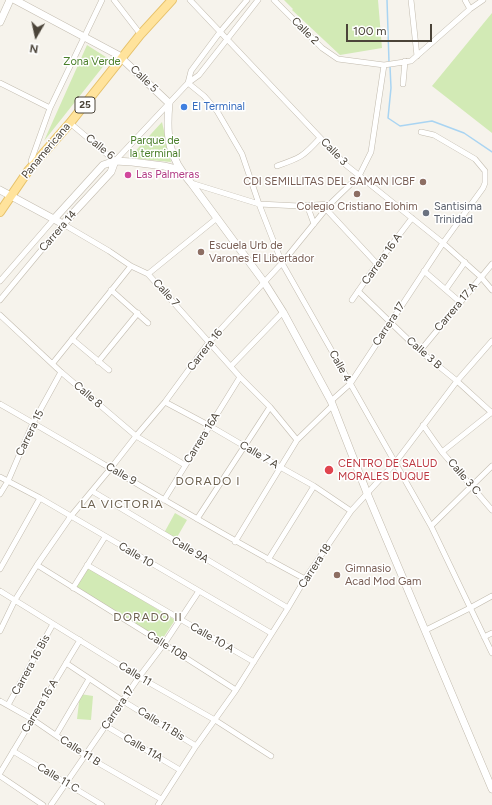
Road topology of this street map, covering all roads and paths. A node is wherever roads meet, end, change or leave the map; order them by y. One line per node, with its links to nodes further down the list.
1 (10, 0): 15 (street)
2 (15, 0): 18 (street, Calle 5)
3 (102, 0): 18 (street)
4 (114, 0): 16 (street)
5 (165, 0): 16 (main road, Panamericana / 25)
6 (172, 0): 21 (main road, Panamericana / 25)
7 (190, 0): 17 (street, Calle 3)
8 (247, 0): 17 (street, Carrera 14)
9 (258, 0): 19 (street, Carrera 14)
10 (274, 0): 23 (street, Calle 2)
11 (411, 0): 20 (street)
12 (465, 0): 14 (street)
13 (483, 0): 14 (street)
14 (470, 9): 20 (street)
15 (0, 22)
16 (138, 32): 21 (main road, Panamericana / 25)
17 (220, 32): 19 (street, Calle 3); 24 (street, Carrera 14)
18 (85, 38): 21 (street, Calle 5); 28 (street)
19 (227, 39): 24 (street, Carrera 14); 31 (street, Calle 3)
20 (417, 56): 22 (street)
21 (120, 57): 27 (street, Calle 5); 29 (main road, Panamericana / 25); 32 (main road, Panamericana / 25)
22 (405, 61): 23 (street); 26 (street)
23 (386, 64): 36 (street, Carrera 16)
24 (188, 83): 27 (street, Carrera 14); 39 (street, Calle 4)
25 (0, 84): 28 (street)
26 (403, 84)
27 (169, 103): 33 (street, Carrera 14); 35 (street)
28 (50, 108): 32 (street)
29 (70, 123): 33 (street, Calle 6); 38 (main road, Panamericana / 25)
30 (422, 132): 49 (street, Carrera 17)
31 (320, 138): 34 (street); 36 (street, Calle 3)
32 (31, 161): 38 (main road, Panamericana / 25)
33 (115, 161): 35 (street, Calle 6); 46 (street, Carrera 14); 47 (street, Carrera 14)
34 (277, 166)
35 (180, 170): 37 (street)
36 (359, 176): 42 (street, Carrera 16); 45 (street, Calle 3)
37 (191, 183): 39 (street); 44 (street)
38 (6, 193): 40 (main road, Panamericana / 25); 43 (main road, Panamericana / 25); 46 (street, Calle 7)
39 (259, 204): 41 (street); 51 (street, Calle 4)
40 (0, 205)
41 (307, 205): 42 (street); 48 (street)
42 (328, 207): 48 (street, Carrera 16); 52 (street)
43 (0, 212)
44 (217, 218): 56 (street); 59 (street)
45 (412, 218): 49 (street, Calle 3); 52 (street, Carrera 16 A)
46 (54, 219): 47 (street, Calle 7); 58 (street, Carrera 14)
47 (63, 224): 54 (street, Calle 7); 64 (street, Carrera 14)
48 (314, 224): 51 (street, Carrera 16)
49 (443, 243): 50 (street, Calle 3); 55 (street, Carrera 17)
50 (465, 262): 57 (street, Calle 3); 60 (street)
51 (282, 263): 59 (street, Carrera 16); 83 (street, Calle 4)
52 (376, 264): 63 (street, Carrera 16 A)
53 (492, 264): 57 (street, Carrera 17 A)
54 (131, 266): 56 (street, Calle 7); 61 (street)
55 (424, 271): 60 (street); 70 (street, Carrera 17)
56 (148, 274): 74 (street, Calle 7)
57 (481, 276): 62 (street, Calle 3); 66 (street, Carrera 17 A)
58 (0, 282)
59 (264, 282): 67 (street); 74 (street, Carrera 16)
60 (446, 289): 66 (street)
61 (111, 290): 68 (street); 72 (street)
62 (492, 290)
63 (358, 292): 65 (street, Carrera 16 A); 70 (street, Calle 3 B)
64 (0, 300)
65 (352, 300)
66 (460, 302): 75 (street, Carrera 17 A)
67 (283, 312): 78 (street); 85 (street)
68 (138, 313): 71 (street); 76 (street)
69 (0, 314): 77 (street, Calle 8)
70 (390, 322): 75 (street, Calle 3 B); 83 (street, Carrera 17)
71 (148, 323)
72 (72, 340): 76 (street); 77 (street)
73 (492, 341): 82 (street, Carrera 18)
74 (209, 342): 78 (street, Calle 7); 84 (street, Carrera 16)
75 (420, 351): 82 (street, Calle 3 B)
76 (98, 362): 79 (street)
77 (53, 363): 80 (street, Calle 8)
78 (231, 366): 81 (street, Calle 7)
79 (109, 370)
80 (61, 372): 89 (street, Carrera 15); 92 (street, Calle 8)
81 (240, 377): 87 (street, Calle 7); 91 (street, Carrera 16A)
82 (457, 381): 88 (street, Calle 3 B); 90 (street, Carrera 18)
83 (350, 384): 85 (street, Carrera 17); 96 (street, Calle 4)
84 (165, 402): 91 (street, Calle 7 A); 92 (street, Carrera 16)
85 (331, 403): 93 (street, Carrera 17); 106 (street)
86 (0, 404): 89 (street, Calle 9)
87 (270, 407): 93 (street, Calle 7); 94 (street)
88 (492, 413): 95 (street)
89 (33, 423): 100 (street, Calle 9); 102 (street, Carrera 15)
90 (423, 425): 95 (street, Calle 3 C); 96 (street, Carrera 18)
91 (210, 426): 94 (street, Calle 7 A); 97 (street, Carrera 16A)
92 (136, 436): 97 (street, Calle 8); 100 (street, Carrera 16)
93 (296, 440): 99 (street, Carrera 17)
94 (244, 446): 99 (street, Calle 7 A); 113 (street)
95 (442, 452): 104 (street, Calle 3 C)
96 (395, 464): 106 (street, Carrera 18); 114 (street, Calle 4)
97 (185, 465): 109 (street, Carrera 16A)
98 (492, 466): 104 (street)
99 (280, 467): 103 (street, Calle 7 A); 116 (street, Carrera 17)
100 (111, 468): 105 (street, Carrera 16); 109 (street, Calle 9)
101 (0, 477): 102 (street, Calle 10)
102 (8, 481): 107 (street, Carrera 15); 108 (street, Calle 10)
103 (314, 486): 111 (street, Calle 7 A); 117 (street)
104 (472, 486): 110 (street, Calle 3 C); 114 (street)
105 (92, 491): 112 (street, Carrera 16); 127 (street, Calle 9A)
106 (367, 493): 111 (street, Carrera 18); 131 (street)
107 (0, 494)
108 (40, 498): 112 (street, Calle 10); 120 (street)
109 (164, 500): 113 (street, Calle 9)
110 (492, 510)
111 (351, 511): 121 (street, Carrera 18)
112 (71, 516): 115 (street, Calle 10); 118 (street, Carrera 16)
113 (197, 519): 116 (street, Calle 9)
114 (431, 526): 128 (street, Calle 4)
115 (105, 537): 119 (street); 124 (street, Calle 10)
116 (235, 542): 117 (street, Calle 9)
117 (268, 560): 121 (street, Calle 9)
118 (37, 565): 122 (street, Calle 10B); 126 (street, Carrera 16)
119 (87, 565): 122 (street); 129 (street, Calle 10 A)
120 (0, 569)
121 (304, 579): 127 (street, Carrera 18)
122 (74, 588): 137 (street, Calle 10B)
123 (0, 591): 126 (street, Calle 11)
124 (199, 591): 129 (street, Carrera 17); 133 (street, Calle 10)
125 (492, 596): 128 (street)
126 (15, 600): 130 (street, Calle 11); 132 (street, Carrera 16)
127 (288, 608): 133 (street, Carrera 18)
128 (470, 608): 131 (street); 135 (street, Calle 4)
129 (180, 620): 137 (street, Carrera 17); 139 (street, Calle 10 A)
130 (53, 624): 136 (street, Calle 11); 146 (street, Carrera 16 Bis)
131 (426, 630): 157 (street)
132 (0, 631)
133 (271, 633): 139 (street, Carrera 18)
134 (492, 633): 135 (street)
135 (484, 637): 138 (street, Calle 4)
136 (80, 640): 140 (street, Carrera 16 A); 141 (street, Calle 11)
137 (164, 644): 141 (street, Carrera 17); 143 (street, Calle 10B)
138 (492, 652)
139 (254, 662): 143 (street, Carrera 18)
140 (66, 663): 142 (street, Calle 11 Bis); 147 (street, Carrera 16 A)
141 (139, 677): 145 (street, Carrera 17); 148 (street, Calle 11)
142 (90, 679): 145 (street, Calle 11 Bis); 150 (street)
143 (236, 690): 148 (street, Carrera 18)
144 (0, 701): 146 (street, Calle 11 B)
145 (123, 701): 149 (street, Carrera 17); 151 (street, Calle 11 Bis)
146 (8, 705): 147 (street, Calle 11 B)
147 (32, 719): 150 (street, Calle 11 B); 152 (street, Carrera 16 A)
148 (215, 720): 151 (street, Carrera 18); 154 (street, Calle 11)
149 (106, 726): 153 (street, Carrera 17); 155 (street, Calle 11A)
150 (56, 735): 153 (street, Calle 11 B)
151 (196, 746): 155 (street, Carrera 18)
152 (13, 751): 156 (street, Carrera 16 A); 158 (street, Calle 11 C)
153 (86, 756): 158 (street, Carrera 17); 160 (street, Calle 11 B)
154 (271, 756)
155 (180, 770): 160 (street, Carrera 18)
156 (0, 774): 161 (street)
157 (489, 777): 159 (street)
158 (66, 783): 162 (street, Carrera 17); 163 (street, Calle 11 C)
159 (492, 789)
160 (161, 799): 164 (street, Carrera 18)
161 (43, 805)
162 (51, 805)
163 (102, 805)
164 (158, 805)

